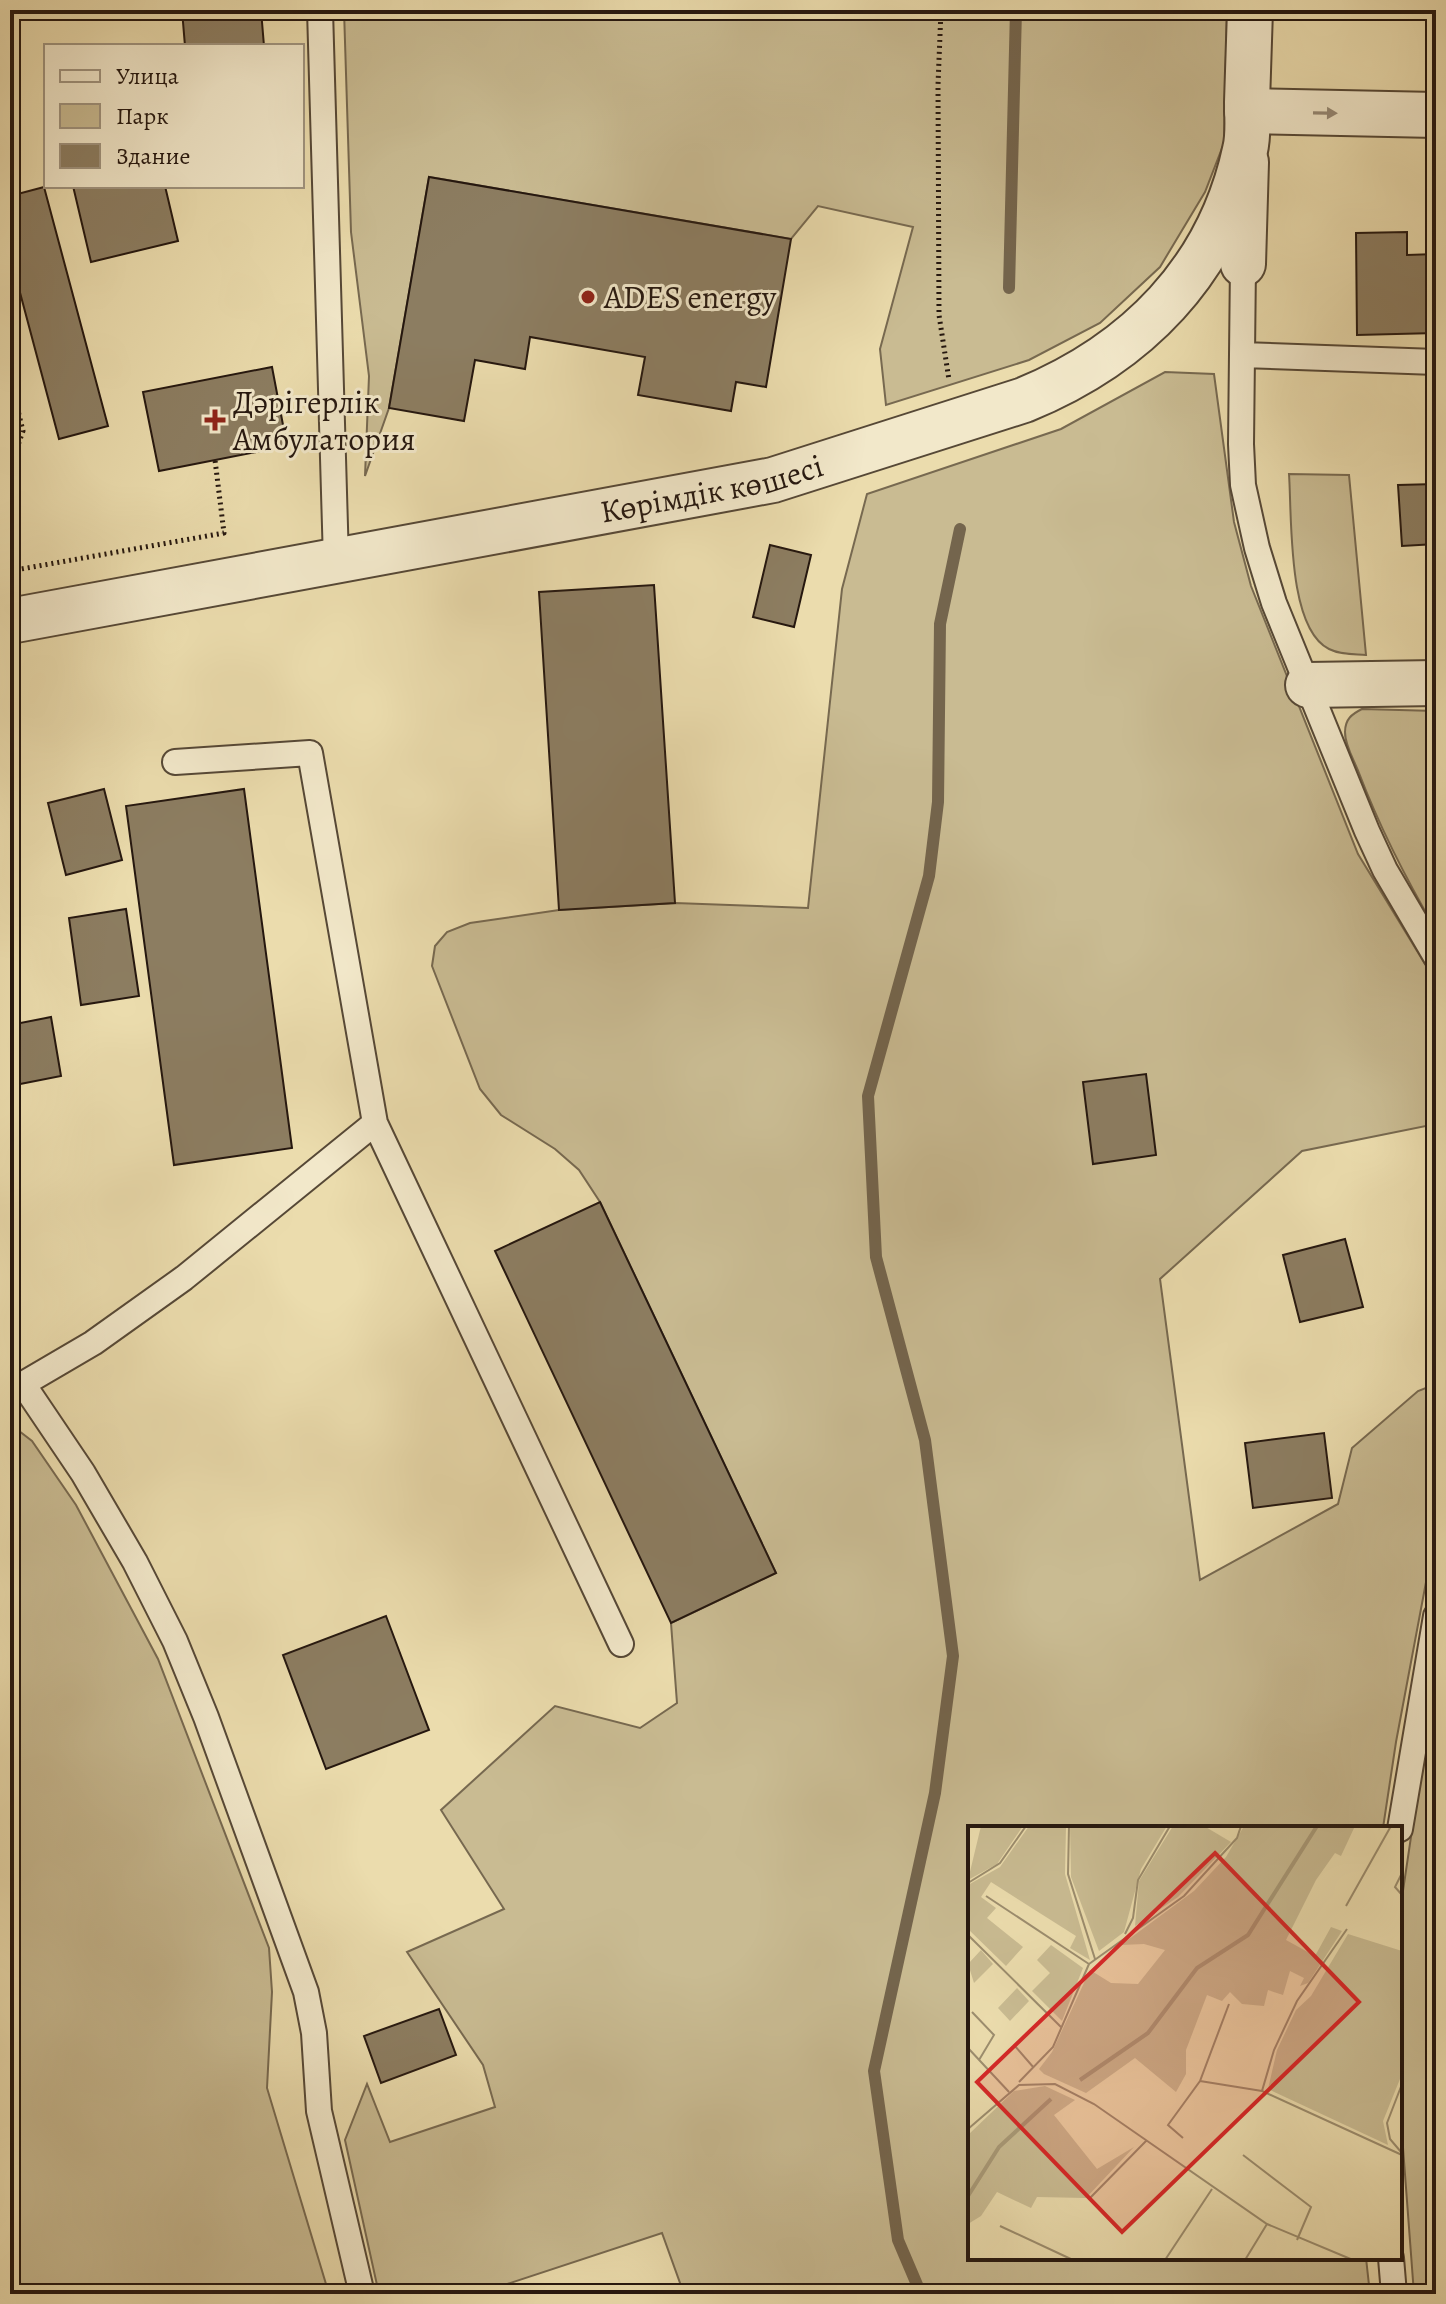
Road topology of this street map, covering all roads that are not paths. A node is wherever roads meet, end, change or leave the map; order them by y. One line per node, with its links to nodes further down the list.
1 (320, 10): 9 (lane)
2 (1250, 10): 4 (street)
3 (1436, 115): 4 (street, one-way to 3)
4 (1247, 129): 5 (street); 6 (street, Көрімдік көшесі)
5 (1243, 264): 6 (lane); 7 (lane)
6 (1186, 280): 9 (street, Көрімдік көшесі)
7 (1242, 355): 8 (lane); 12 (lane)
8 (1436, 362)
9 (336, 561): 10 (street, Көрімдік көшесі)
10 (10, 621)
11 (1436, 683): 12 (street)
12 (1308, 685): 14 (lane)
13 (175, 762): 15 (lane)
14 (1436, 957)
15 (375, 1123): 16 (lane); 18 (lane)
16 (17, 1387): 21 (lane)
17 (1436, 1616): 19 (lane)
18 (621, 1644)
19 (1401, 1826)
20 (1391, 2260): 22 (lane)
21 (362, 2294)
22 (1394, 2294)

